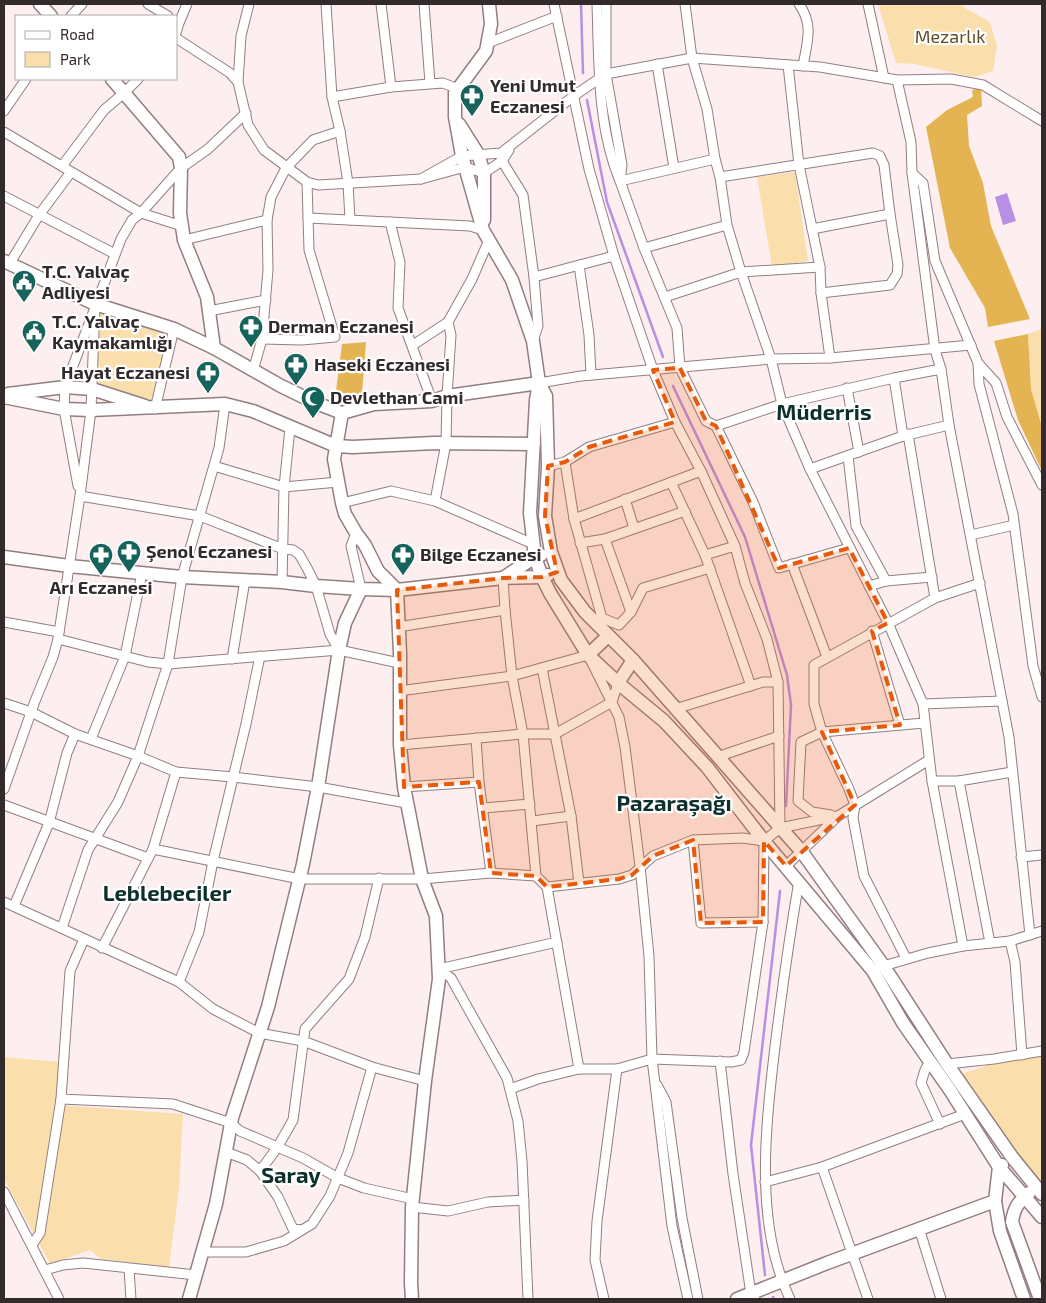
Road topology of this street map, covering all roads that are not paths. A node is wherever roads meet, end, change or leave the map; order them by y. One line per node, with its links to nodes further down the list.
1 (40, 4): 16 (main road)
2 (82, 4): 17 (street)
3 (148, 4): 18 (street)
4 (187, 4): 20 (street)
5 (249, 4): 33 (street)
6 (326, 4): 39 (street)
7 (381, 4): 35 (street)
8 (424, 4): 34 (street)
9 (489, 4): 22 (main road)
10 (554, 4): 19 (street)
11 (597, 4): 27 (street)
12 (606, 4): 27 (street)
13 (685, 4): 23 (street)
14 (799, 4): 26 (street)
15 (868, 4): 28 (street)
16 (50, 15)
17 (72, 15)
18 (166, 15)
19 (557, 16): 22 (street); 38 (street)
20 (178, 22)
21 (178, 39): 33 (street)
22 (488, 43): 36 (main road)
23 (692, 58): 24 (street); 25 (street); 48 (street)
24 (657, 64): 27 (street); 54 (street)
25 (788, 65): 26 (street); 50 (street)
26 (803, 66): 28 (street)
27 (603, 76): 38 (street); 59 (street)
28 (884, 78): 32 (street)
29 (25, 80): 40 (street)
30 (113, 80): 37 (main road)
31 (137, 80): 37 (street)
32 (897, 80): 43 (street); 57 (street)
33 (238, 82): 41 (street)
34 (430, 83): 35 (street); 36 (street)
35 (391, 87): 39 (street)
36 (458, 89): 42 (main road)
37 (124, 93): 51 (street); 52 (main road)
38 (574, 94): 47 (street); 77 (street)
39 (332, 97): 44 (street)
40 (4, 111)
41 (246, 112): 52 (street); 53 (street)
42 (455, 117): 46 (main road); 49 (main road)
43 (1042, 121)
44 (340, 131): 53 (street); 61 (street)
45 (4, 132): 51 (street)
46 (478, 154): 47 (street); 49 (street); 56 (main road)
47 (502, 157): 56 (street); 82 (street)
48 (715, 159): 54 (street); 58 (street)
49 (464, 162): 56 (street); 61 (street); 73 (main road)
50 (799, 165): 58 (street); 64 (street); 72 (street)
51 (62, 166): 55 (street)
52 (181, 168): 63 (street); 71 (main road)
53 (286, 168): 60 (street); 67 (street)
54 (674, 168): 59 (street)
55 (71, 172): 63 (street); 65 (street)
56 (484, 173): 73 (main road)
57 (912, 173): 93 (street); 95 (street)
58 (720, 177): 70 (street)
59 (620, 180): 75 (street)
60 (307, 182): 61 (street); 66 (street)
61 (348, 183): 68 (street)
62 (4, 196): 65 (street)
63 (141, 213): 71 (street); 76 (street)
64 (890, 214): 72 (street); 83 (street)
65 (40, 216): 76 (street); 78 (street)
66 (308, 218): 68 (street); 90 (street)
67 (267, 220): 74 (street); 85 (street)
68 (350, 220): 69 (street)
69 (390, 222): 73 (street); 92 (street)
70 (728, 225): 75 (street); 81 (street)
71 (182, 226): 74 (main road)
72 (812, 229): 80 (street)
73 (486, 235): 88 (street); 91 (main road)
74 (184, 240): 87 (main road)
75 (644, 248): 84 (street)
76 (115, 254): 86 (street)
77 (614, 256): 79 (street); 101 (street)
78 (7, 262): 86 (main road)
79 (578, 265): 82 (street); 103 (street)
80 (820, 266): 81 (street); 83 (street)
81 (741, 272): 84 (street); 97 (street)
82 (534, 277): 91 (street)
83 (821, 293): 96 (street)
84 (665, 297): 99 (street)
85 (266, 300): 87 (street); 90 (street)
86 (95, 304): 89 (main road); 106 (street); 108 (street)
87 (209, 311): 94 (main road)
88 (448, 322): 92 (street); 110 (street)
89 (174, 329): 94 (main road); 115 (street)
90 (262, 339): 102 (street)
91 (533, 341): 105 (main road)
92 (413, 345): 111 (street)
93 (971, 345): 95 (street); 98 (street)
94 (214, 348): 102 (main road)
95 (935, 350): 96 (street); 100 (street)
96 (830, 358): 97 (street)
97 (771, 359): 99 (street); 113 (street)
98 (978, 363): 135 (street); 145 (street)
99 (680, 368): 101 (street); 120 (street)
100 (941, 369): 104 (street); 119 (street)
101 (653, 370): 103 (street); 118 (street)
102 (253, 371): 117 (main road)
103 (590, 375): 105 (street)
104 (894, 378): 107 (street); 122 (street)
105 (539, 383): 110 (main road); 124 (main road); 130 (main road)
106 (65, 388): 108 (main road); 109 (main road); 114 (street)
107 (847, 388): 113 (street); 126 (street)
108 (92, 389): 115 (main road); 116 (street)
109 (4, 396): 114 (main road)
110 (447, 396): 111 (main road); 123 (street)
111 (432, 401): 117 (main road)
112 (225, 404): 115 (main road); 121 (main road); 129 (street)
113 (782, 404): 120 (street); 131 (street)
114 (64, 409): 116 (main road); 137 (street)
115 (155, 409): 116 (main road)
116 (91, 410): 137 (street)
117 (342, 412): 125 (main road)
118 (675, 422): 128 (street); 132 (street)
119 (949, 425): 122 (street); 149 (street)
120 (716, 426): 160 (street)
121 (290, 428): 125 (main road); 136 (street)
122 (905, 435): 126 (street); 167 (street)
123 (446, 443): 124 (main road); 125 (main road); 139 (street)
124 (534, 444): 152 (main road)
125 (336, 446): 133 (main road)
126 (859, 452): 127 (street)
127 (848, 456): 131 (street); 144 (street)
128 (565, 462): 130 (street); 143 (street)
129 (214, 466): 136 (street); 142 (street)
130 (548, 466): 156 (main road)
131 (810, 469): 147 (street)
132 (700, 471): 134 (street); 153 (street)
133 (338, 482): 136 (street); 140 (main road)
134 (671, 482): 138 (street); 141 (street)
135 (1042, 485)
136 (284, 487): 155 (street)
137 (80, 496): 142 (street); 161 (street)
138 (625, 500): 143 (street); 146 (street)
139 (435, 501): 140 (street); 152 (street)
140 (342, 503): 148 (main road)
141 (685, 511): 146 (street); 157 (street)
142 (200, 516): 155 (street); 165 (street)
143 (574, 518): 151 (street)
144 (856, 526): 147 (street); 170 (street)
145 (1014, 526): 149 (street); 201 (street)
146 (634, 528): 150 (street)
147 (841, 531): 154 (street)
148 (356, 533): 175 (street); 176 (main road)
149 (971, 535): 172 (street)
150 (605, 539): 151 (street); 179 (street)
151 (580, 543): 179 (street)
152 (533, 544): 159 (main road)
153 (735, 546): 157 (street); 197 (street)
154 (850, 548): 160 (street); 174 (street)
155 (283, 549): 171 (street); 173 (street)
156 (550, 552): 159 (main road); 163 (main road)
157 (705, 555): 162 (street)
158 (4, 557): 161 (main road)
159 (535, 557): 166 (main road); 168 (main road)
160 (792, 564): 190 (street)
161 (69, 566): 164 (main road); 184 (street)
162 (710, 568): 179 (street); 199 (street)
163 (557, 572): 166 (main road); 185 (main road)
164 (142, 573): 165 (main road); 188 (street)
165 (182, 577): 169 (main road); 194 (street)
166 (542, 577): 168 (main road); 187 (main road)
167 (932, 577): 170 (street); 177 (street)
168 (503, 578): 176 (main road); 178 (street)
169 (245, 580): 171 (main road); 191 (street)
170 (886, 581): 174 (street)
171 (282, 582): 173 (main road)
172 (980, 583): 177 (street); 203 (street)
173 (316, 586): 175 (main road); 186 (street)
174 (869, 586): 181 (street)
175 (361, 590): 176 (main road); 186 (main road)
176 (397, 590): 182 (main road)
177 (935, 598): 181 (street)
178 (505, 610): 182 (street); 196 (street)
179 (631, 612)
180 (4, 622): 184 (street)
181 (888, 623): 183 (street); 205 (street)
182 (398, 627): 193 (main road)
183 (872, 631): 190 (street); 209 (street)
184 (59, 636): 188 (street); 207 (street)
185 (608, 636): 187 (main road); 192 (main road)
186 (339, 650): 189 (street); 193 (street); 227 (main road)
187 (588, 655): 195 (street); 198 (main road); 202 (street)
188 (124, 656): 194 (street); 216 (street)
189 (260, 656): 191 (street); 223 (street)
190 (827, 657): 210 (street)
191 (232, 659): 194 (street)
192 (633, 660): 198 (main road); 206 (main road)
193 (399, 663): 200 (main road)
194 (168, 664): 218 (street)
195 (542, 668): 196 (street); 213 (street)
196 (512, 676): 200 (street); 212 (street)
197 (778, 682): 199 (street); 214 (street)
198 (618, 683): 202 (street); 242 (main road)
199 (751, 686): 206 (street)
200 (399, 691): 217 (main road)
201 (1042, 697)
202 (612, 702): 213 (street); 249 (street)
203 (1002, 702): 205 (street); 222 (street)
204 (4, 703): 207 (street)
205 (923, 704): 208 (street)
206 (675, 709): 219 (main road)
207 (31, 712): 211 (street); 229 (street)
208 (924, 723): 209 (street); 220 (street)
209 (900, 726): 210 (street)
210 (822, 732): 233 (street); 236 (street)
211 (76, 734): 216 (street); 238 (street)
212 (523, 734): 213 (street); 215 (street); 231 (street)
213 (555, 734): 235 (street)
214 (779, 736): 219 (street); 239 (street)
215 (476, 738): 217 (street); 226 (street)
216 (91, 739): 218 (street)
217 (400, 745): 228 (main road)
218 (138, 756): 221 (street); 240 (street)
219 (717, 757): 239 (main road)
220 (929, 760): 224 (street); 233 (street)
221 (176, 772): 223 (street); 243 (street)
222 (1012, 772): 225 (street); 246 (street)
223 (233, 777): 227 (street); 248 (street)
224 (932, 781): 225 (street); 269 (street)
225 (958, 781): 268 (street)
226 (479, 782): 228 (street); 234 (street)
227 (318, 787): 230 (street); 254 (main road)
228 (404, 787): 230 (main road)
229 (4, 789)
230 (406, 803): 255 (main road)
231 (530, 804): 234 (street); 237 (street)
232 (4, 805): 238 (street)
233 (855, 805): 236 (street); 271 (street)
234 (483, 808): 251 (street)
235 (571, 816): 237 (street); 257 (street)
236 (838, 816): 239 (street); 244 (street)
237 (532, 821): 252 (street)
238 (49, 823): 240 (street); 260 (street)
239 (780, 828): 242 (street); 244 (main road)
240 (94, 840): 247 (street); 262 (street)
241 (693, 840): 242 (street); 249 (street); 261 (street)
242 (764, 841): 250 (main road); 261 (street)
243 (153, 849): 247 (street); 248 (street)
244 (802, 852): 250 (street); 272 (main road)
245 (1042, 855): 246 (street)
246 (1021, 857): 264 (street)
247 (148, 858): 270 (street)
248 (213, 861): 254 (street); 274 (street)
249 (640, 866): 257 (street); 279 (street)
250 (786, 866): 256 (main road)
251 (491, 873): 252 (street); 255 (street)
252 (536, 876): 258 (street)
253 (379, 878): 254 (street); 255 (street); 276 (street)
254 (300, 879): 275 (main road)
255 (422, 879): 273 (main road)
256 (799, 881): 272 (main road); 300 (street)
257 (579, 883): 258 (street)
258 (548, 887): 267 (street)
259 (4, 902): 260 (street)
260 (14, 906): 262 (street)
261 (763, 922): 280 (street)
262 (62, 928): 265 (street)
263 (1042, 931): 264 (street)
264 (1030, 936): 266 (street)
265 (84, 939): 270 (street); 289 (street)
266 (1010, 941): 268 (street); 278 (street)
267 (557, 942): 273 (street); 285 (street)
268 (990, 943): 269 (street)
269 (963, 946): 271 (street)
270 (102, 948): 274 (street)
271 (906, 958): 272 (street)
272 (878, 968): 281 (main road); 282 (main road)
273 (439, 969): 287 (main road); 288 (street)
274 (179, 982): 275 (street)
275 (259, 1033): 276 (street); 291 (main road)
276 (303, 1041): 283 (street); 293 (street)
277 (1042, 1052): 278 (street)
278 (1022, 1055): 282 (street)
279 (652, 1059): 280 (street); 284 (street); 286 (street)
280 (720, 1061): 317 (street)
281 (930, 1062): 290 (main road); 292 (street)
282 (947, 1064): 295 (main road)
283 (372, 1067): 287 (street); 299 (street)
284 (617, 1068): 285 (street); 323 (street)
285 (580, 1069): 288 (street)
286 (655, 1080): 324 (street); 325 (street)
287 (425, 1081): 306 (main road)
288 (510, 1089): 304 (street)
289 (61, 1098): 291 (street); 310 (street)
290 (965, 1114): 292 (street); 297 (main road)
291 (231, 1123): 293 (street); 294 (main road)
292 (940, 1124): 296 (street)
293 (277, 1148): 298 (street); 299 (street)
294 (226, 1152): 298 (street); 311 (main road)
295 (1012, 1157): 297 (main road); 301 (main road)
296 (822, 1167): 300 (street); 312 (street)
297 (999, 1167): 303 (main road); 305 (main road)
298 (260, 1171): 309 (street)
299 (338, 1178): 306 (street); 309 (street)
300 (765, 1182): 316 (street)
301 (1039, 1191): 303 (main road)
302 (4, 1192): 310 (street)
303 (1024, 1197): 307 (main road); 331 (main road)
304 (524, 1200): 306 (street); 322 (street)
305 (995, 1201): 308 (main road); 330 (main road)
306 (413, 1203): 321 (main road)
307 (1042, 1217)
308 (919, 1228): 312 (main road); 329 (street)
309 (302, 1230): 311 (street)
310 (32, 1245): 314 (street)
311 (203, 1252): 315 (main road)
312 (852, 1254): 316 (main road); 328 (street)
313 (129, 1269): 314 (street); 315 (street); 319 (street)
314 (45, 1270): 318 (street)
315 (196, 1275): 320 (main road)
316 (781, 1281): 317 (main road); 327 (street)
317 (753, 1296): 326 (main road)
318 (59, 1299)
319 (131, 1299)
320 (190, 1299)
321 (412, 1299)
322 (528, 1299)
323 (604, 1299)
324 (688, 1299)
325 (698, 1299)
326 (737, 1299)
327 (790, 1299)
328 (868, 1299)
329 (941, 1299)
330 (1024, 1299)
331 (1040, 1299)

